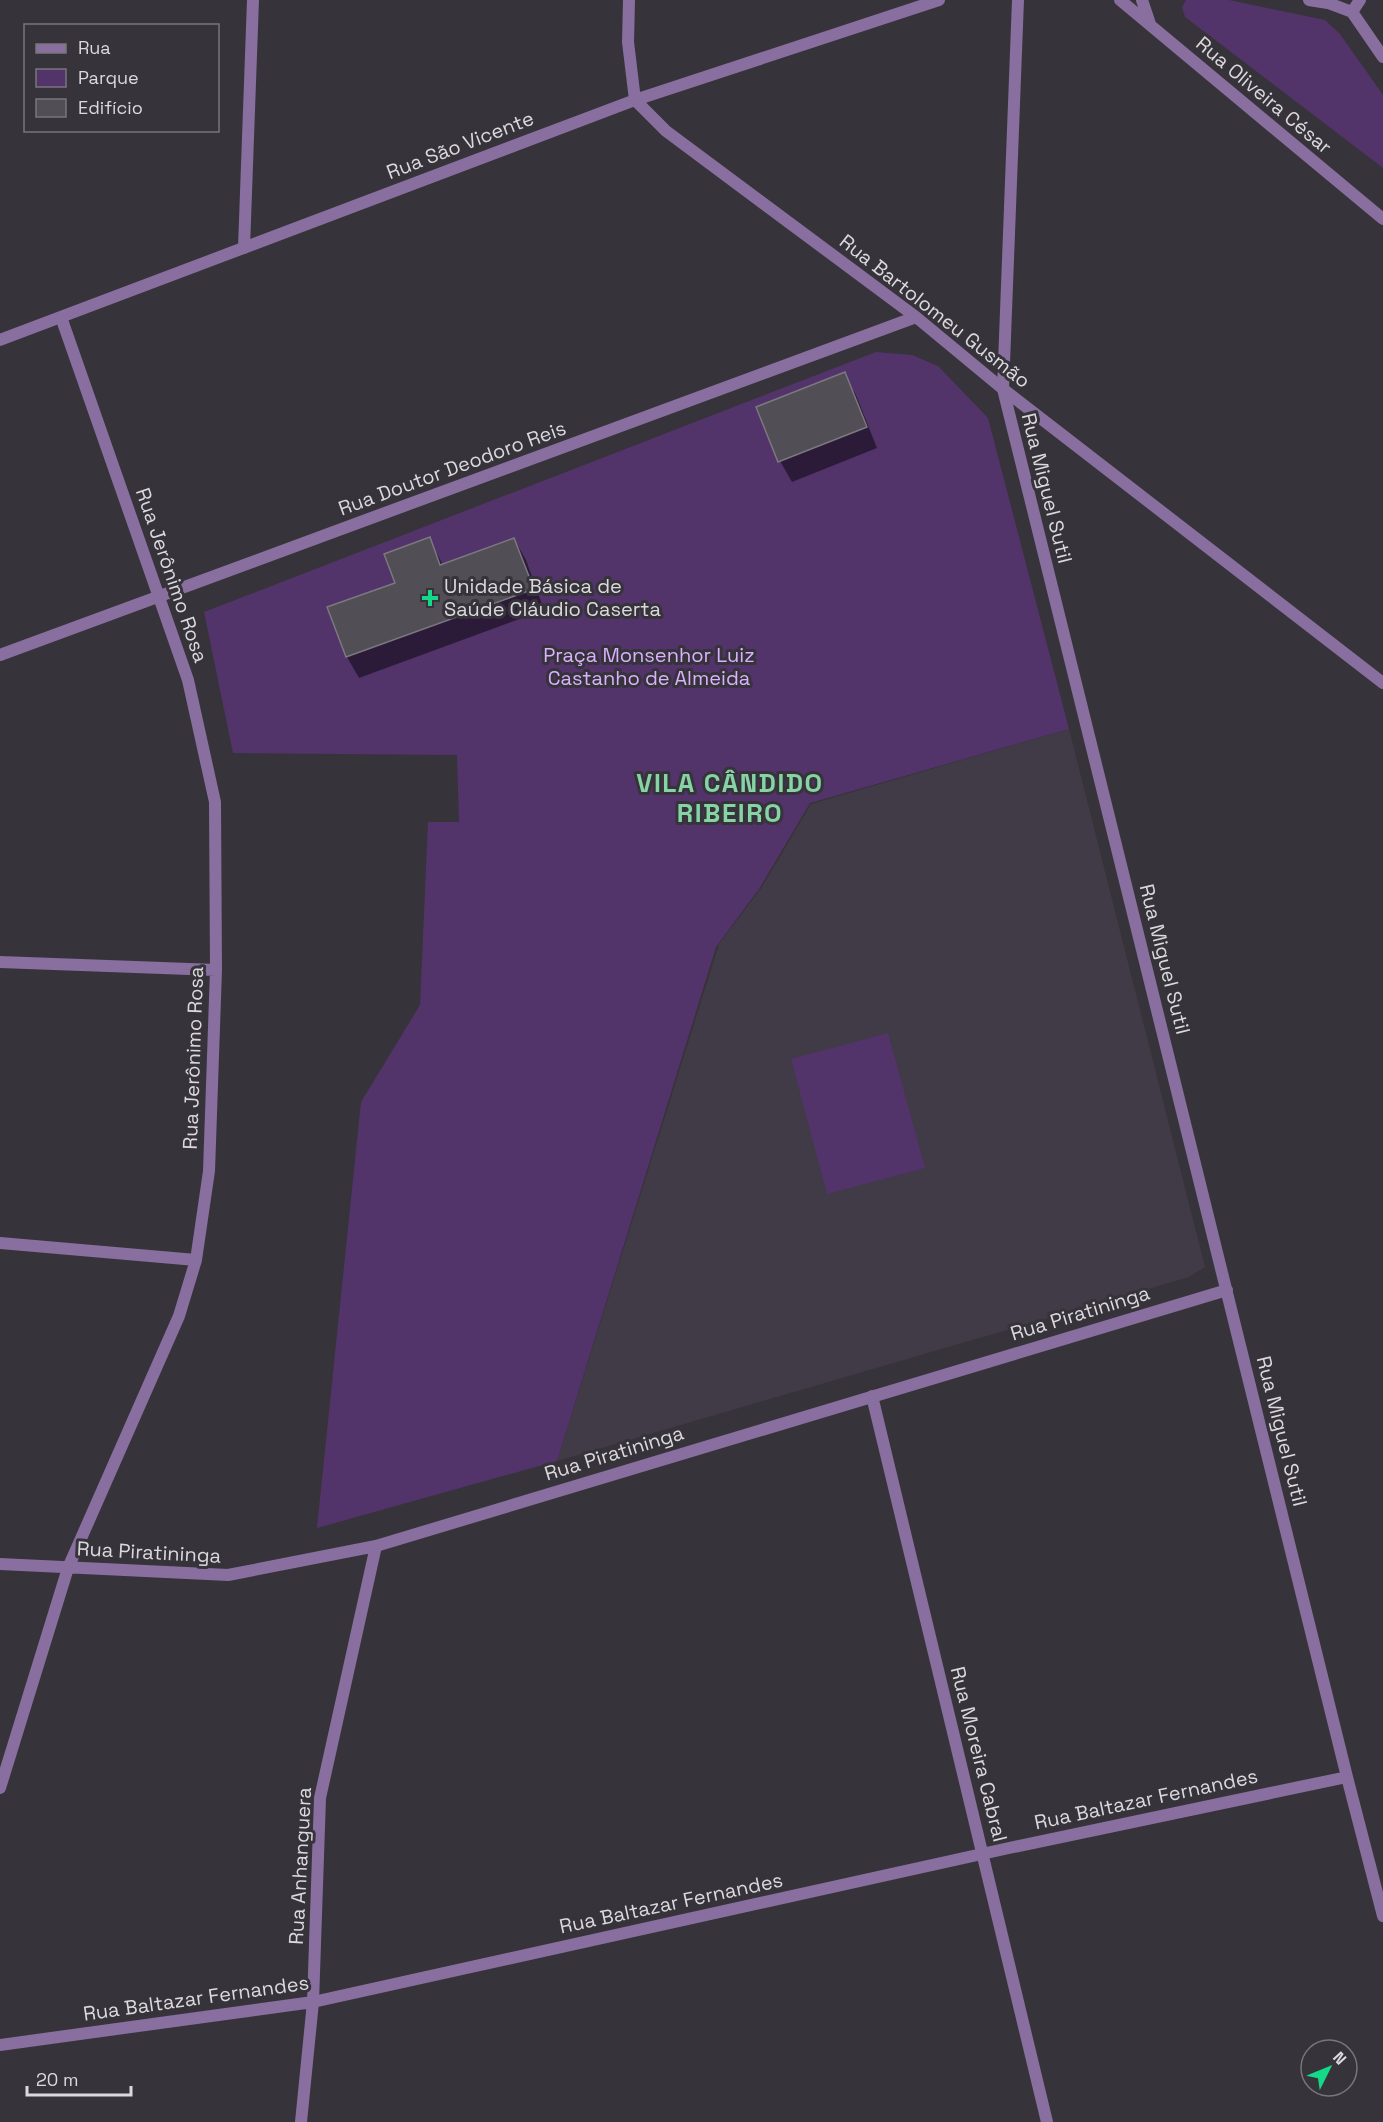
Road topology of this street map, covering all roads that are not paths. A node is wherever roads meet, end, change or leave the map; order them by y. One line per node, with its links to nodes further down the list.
1 (253, 0): 14 (street)
2 (629, 0): 12 (street)
3 (939, 0): 12 (street, Rua São Vicente)
4 (1018, 0): 18 (street, Rua Miguel Sutil)
5 (1120, 0): 10 (street, Rua Oliveira César)
6 (1142, 0): 10 (street)
7 (1310, 0): 9 (street)
8 (1360, 0): 9 (street)
9 (1352, 12): 11 (street)
10 (1151, 26): 13 (street, Rua Oliveira César)
11 (1383, 57)
12 (635, 100): 14 (street, Rua São Vicente); 16 (street, Rua Bartolomeu Gusmão)
13 (1383, 219)
14 (244, 248): 15 (street, Rua São Vicente)
15 (61, 317): 17 (street, Rua São Vicente); 19 (street, Rua Jerônimo Rosa)
16 (916, 317): 18 (street, Rua Bartolomeu Gusmão); 19 (street, Rua Doutor Deodoro Reis)
17 (0, 340)
18 (1003, 388): 21 (street, Rua Bartolomeu Gusmão); 26 (street, Rua Miguel Sutil)
19 (159, 598): 20 (street, Rua Doutor Deodoro Reis); 23 (street, Rua Jerônimo Rosa)
20 (0, 655)
21 (1383, 684)
22 (0, 962): 23 (street)
23 (216, 970): 25 (street, Rua Jerônimo Rosa)
24 (0, 1243): 25 (street)
25 (196, 1260): 30 (street, Rua Jerônimo Rosa)
26 (1227, 1290): 27 (street, Rua Piratininga); 31 (street, Rua Miguel Sutil)
27 (872, 1396): 28 (street, Rua Piratininga); 33 (street, Rua Moreira Cabral)
28 (376, 1545): 30 (street, Rua Piratininga); 35 (street, Rua Anhanguera)
29 (0, 1564): 30 (street, Rua Piratininga)
30 (68, 1568): 32 (street, Rua Jerônimo Rosa)
31 (1347, 1777): 33 (street, Rua Baltazar Fernandes); 34 (street, Rua Miguel Sutil)
32 (0, 1788)
33 (983, 1854): 35 (street, Rua Baltazar Fernandes); 38 (street, Rua Moreira Cabral)
34 (1383, 1916)
35 (313, 2002): 36 (street, Rua Baltazar Fernandes); 37 (street, Rua Anhanguera)
36 (0, 2045)
37 (301, 2122)
38 (1047, 2122)

